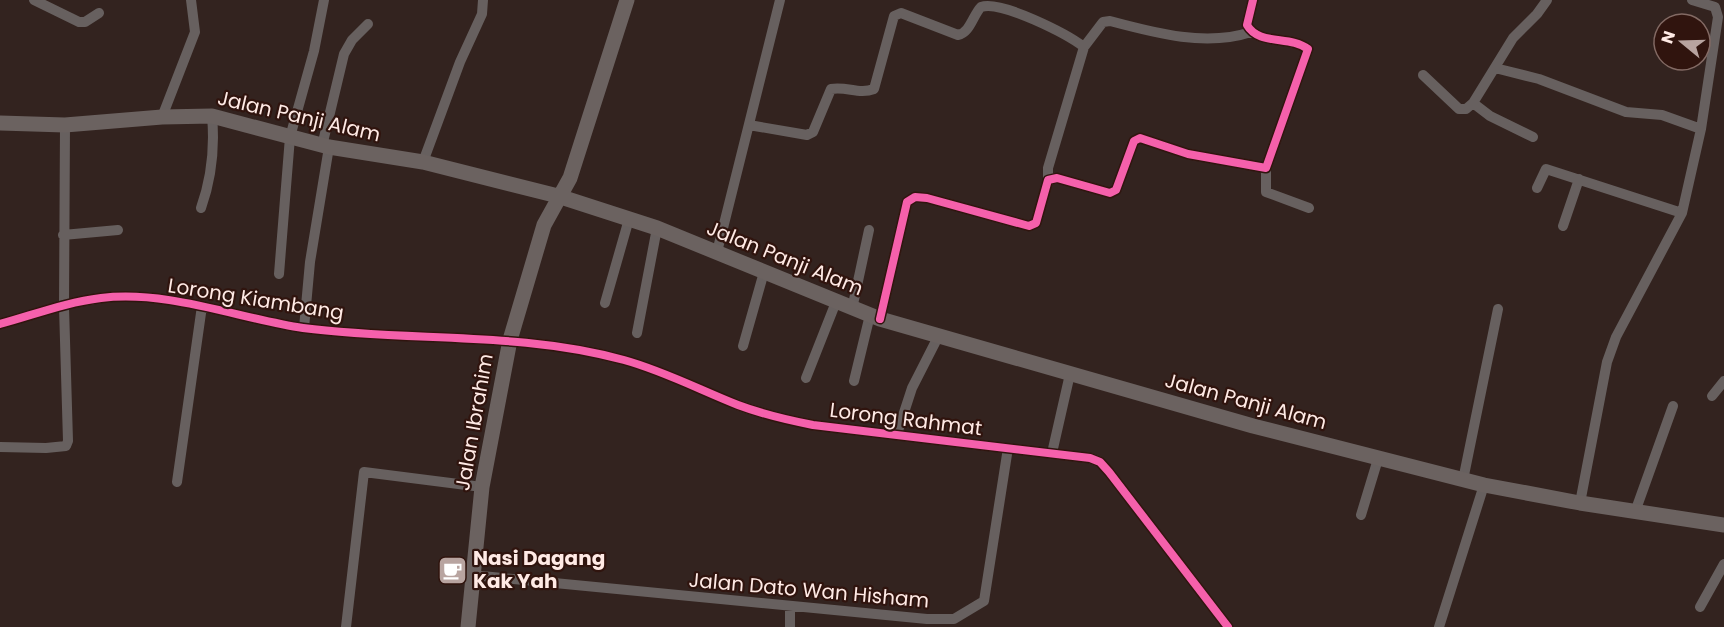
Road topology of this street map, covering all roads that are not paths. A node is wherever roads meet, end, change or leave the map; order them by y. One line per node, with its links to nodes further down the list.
1 (33, 0): 10 (street)
2 (191, 0): 19 (street)
3 (324, 0): 24 (street)
4 (483, 0): 27 (street)
5 (627, 0): 32 (main road, Jalan Ibrahim)
6 (780, 0): 22 (street)
7 (1253, 0): 13 (street)
8 (1546, 0): 15 (street)
9 (1692, 0): 11 (street)
10 (99, 13)
11 (1721, 17): 23 (street)
12 (368, 24): 26 (street)
13 (1251, 33): 14 (street); 28 (street)
14 (1084, 47): 22 (street); 30 (street)
15 (1495, 68): 17 (street); 23 (street)
16 (1423, 75): 17 (street)
17 (1473, 103): 25 (street)
18 (212, 116): 19 (main road, Jalan Panji Alam); 24 (main road, Jalan Panji Alam); 33 (street)
19 (162, 117): 21 (main road, Jalan Panji Alam)
20 (0, 123): 21 (main road, Jalan Panji Alam)
21 (65, 125): 41 (street)
22 (749, 125): 42 (street)
23 (1701, 129): 35 (street)
24 (290, 137): 26 (main road, Jalan Panji Alam); 44 (street)
25 (1533, 137)
26 (326, 147): 27 (main road, Jalan Panji Alam); 53 (street)
27 (423, 162): 32 (main road, Jalan Panji Alam)
28 (1266, 168): 30 (street); 34 (street)
29 (1579, 179): 31 (street); 35 (street); 37 (street)
30 (1048, 180): 51 (street)
31 (1537, 188)
32 (558, 196): 36 (main road, Jalan Panji Alam); 56 (main road, Jalan Ibrahim)
33 (201, 208)
34 (1309, 208)
35 (1682, 213): 73 (street)
36 (629, 219): 38 (main road, Jalan Panji Alam); 46 (street)
37 (1563, 226)
38 (657, 228): 42 (main road, Jalan Panji Alam); 54 (street)
39 (118, 230): 41 (street)
40 (869, 230): 49 (street)
41 (63, 235): 48 (street)
42 (717, 252): 43 (main road, Jalan Panji Alam)
43 (764, 272): 45 (main road, Jalan Panji Alam); 57 (street)
44 (279, 274)
45 (836, 302): 49 (main road, Jalan Panji Alam); 59 (street)
46 (605, 303)
47 (202, 306): 48 (street, Lorong Kiambang); 53 (street, Lorong Kiambang); 70 (street)
48 (64, 307): 52 (street, Lorong Kiambang); 65 (street)
49 (852, 309): 51 (main road, Jalan Panji Alam)
50 (1498, 309): 69 (street)
51 (875, 317): 55 (main road, Jalan Panji Alam); 60 (street)
52 (0, 324)
53 (304, 328): 56 (street, Lorong Kiambang)
54 (637, 333)
55 (938, 337): 58 (main road, Jalan Panji Alam); 64 (street)
56 (510, 340): 64 (street, Lorong Rahmat); 72 (main road, Jalan Ibrahim)
57 (743, 346)
58 (1070, 374): 67 (street); 68 (main road, Jalan Panji Alam)
59 (806, 378)
60 (854, 381)
61 (1724, 381): 62 (street)
62 (1712, 396)
63 (1672, 406): 74 (street)
64 (897, 434): 66 (street, Lorong Rahmat)
65 (0, 447)
66 (1008, 448): 67 (street, Lorong Rahmat); 80 (street, Jalan Dato Wan Hisham)
67 (1052, 453): 84 (street, Lorong Rahmat)
68 (1378, 459): 69 (main road, Jalan Panji Alam); 75 (street)
69 (1463, 480): 71 (main road, Jalan Panji Alam)
70 (177, 482)
71 (1484, 485): 73 (main road, Jalan Panji Alam); 85 (street)
72 (482, 487): 78 (main road, Jalan Ibrahim); 81 (street)
73 (1580, 503): 74 (main road, Jalan Panji Alam)
74 (1635, 512): 76 (main road, Jalan Panji Alam)
75 (1362, 515)
76 (1724, 525)
77 (1724, 564): 79 (street)
78 (472, 575): 80 (street, Jalan Dato Wan Hisham); 82 (main road, Jalan Ibrahim)
79 (1700, 607)
80 (790, 608): 83 (street)
81 (346, 627)
82 (468, 627)
83 (790, 627)
84 (1228, 627)
85 (1439, 627)

